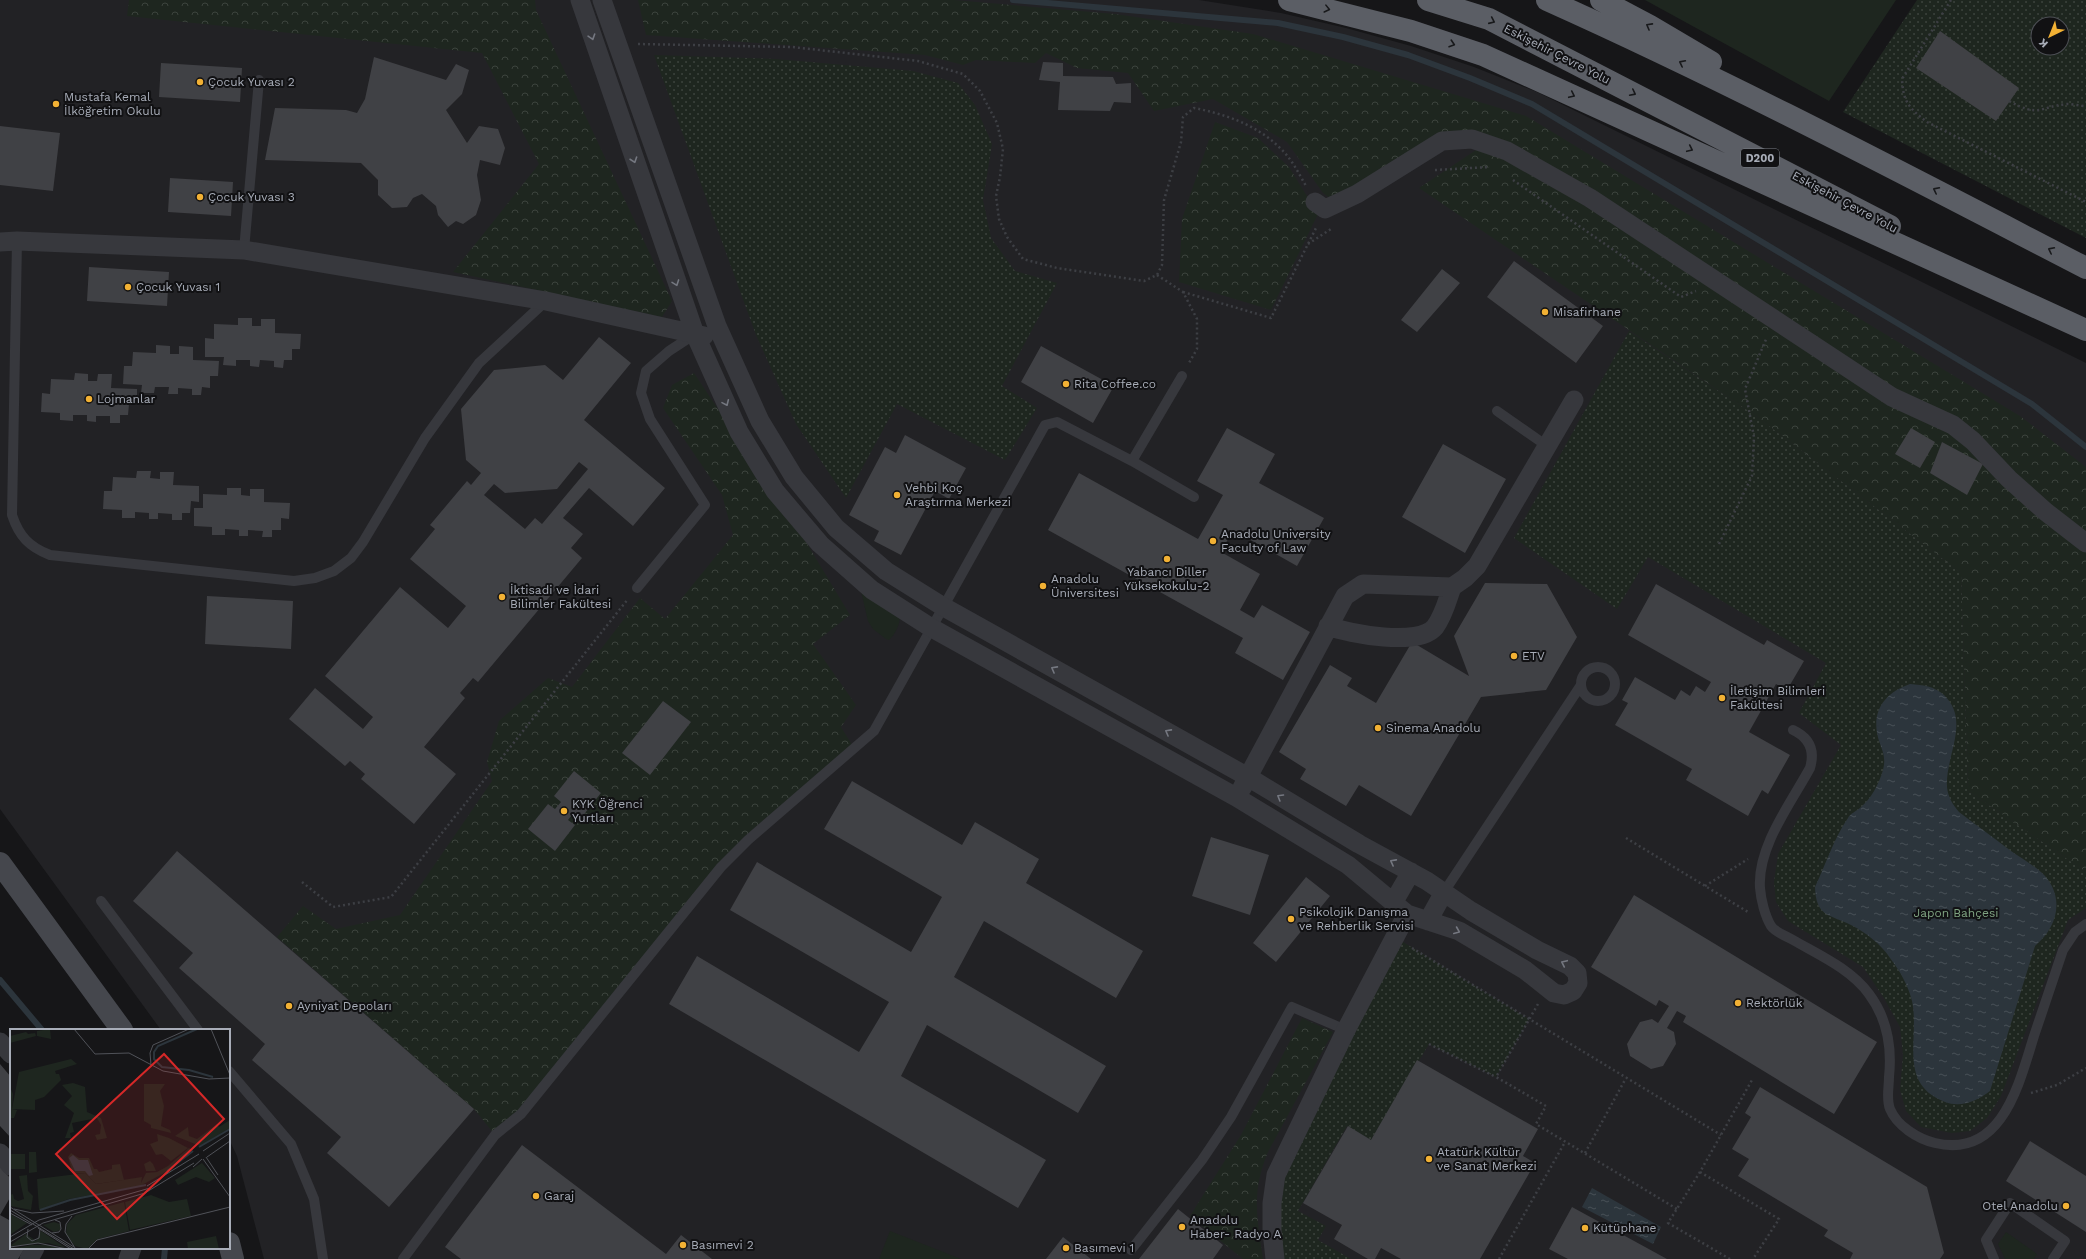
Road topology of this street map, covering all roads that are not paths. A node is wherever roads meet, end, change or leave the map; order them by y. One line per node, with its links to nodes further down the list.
1 (580, 0): 15 (street, one-way to 15)
2 (602, 0): 16 (street)
3 (1289, 0): 14 (highway, one-way to 14)
4 (1428, 0): 14 (highway, Eskişehir Çevre Yolu / D200, one-way to 14)
5 (1548, 0): 8 (highway, one-way to 5)
6 (1601, 0): 8 (highway, one-way to 6)
7 (259, 80): 11 (lane)
8 (1864, 153): 12 (highway, one-way to 8)
9 (1320, 206): 23 (street)
10 (8, 241): 11 (street); 13 (lane)
11 (244, 250): 13 (street)
12 (2086, 268)
13 (546, 301): 15 (street)
14 (2086, 330)
15 (695, 334): 16 (street); 25 (lane); 28 (street, one-way to 28)
16 (723, 340): 26 (street)
17 (1182, 376): 21 (lane)
18 (1574, 400): 20 (street)
19 (1497, 411): 20 (lane)
20 (1547, 446): 24 (street)
21 (1132, 461): 22 (lane); 26 (lane)
22 (1194, 497)
23 (2086, 544)
24 (1452, 587): 27 (street); 27 (street)
25 (637, 588)
26 (942, 606): 28 (lane); 31 (street, one-way to 26)
27 (1328, 626): 31 (street)
28 (930, 627): 32 (street); 56 (lane)
29 (1581, 685): 35 (lane)
30 (1793, 730): 39 (lane)
31 (1248, 777): 32 (street); 34 (street, one-way to 31)
32 (1236, 797): 37 (street)
33 (0, 863): 40 (main road)
34 (1411, 872): 35 (street); 37 (street)
35 (1444, 892): 38 (street); 38 (street, one-way to 35)
36 (101, 900): 41 (lane)
37 (1400, 909): 38 (street); 42 (street)
38 (1428, 921)
39 (2086, 924)
40 (121, 1029)
41 (197, 1029)
42 (1346, 1030): 51 (lane); 57 (street)
43 (0, 1042): 44 (street)
44 (10, 1053)
45 (230, 1072): 55 (lane)
46 (0, 1153): 47 (street)
47 (10, 1165)
48 (230, 1247): 54 (main road)
49 (34, 1249): 52 (street)
50 (132, 1249): 53 (street)
51 (1130, 1250)
52 (29, 1259)
53 (128, 1259)
54 (233, 1259)
55 (323, 1259)
56 (403, 1259)
57 (1275, 1259)
58 (1994, 1259): 59 (lane)
59 (2053, 1259)

